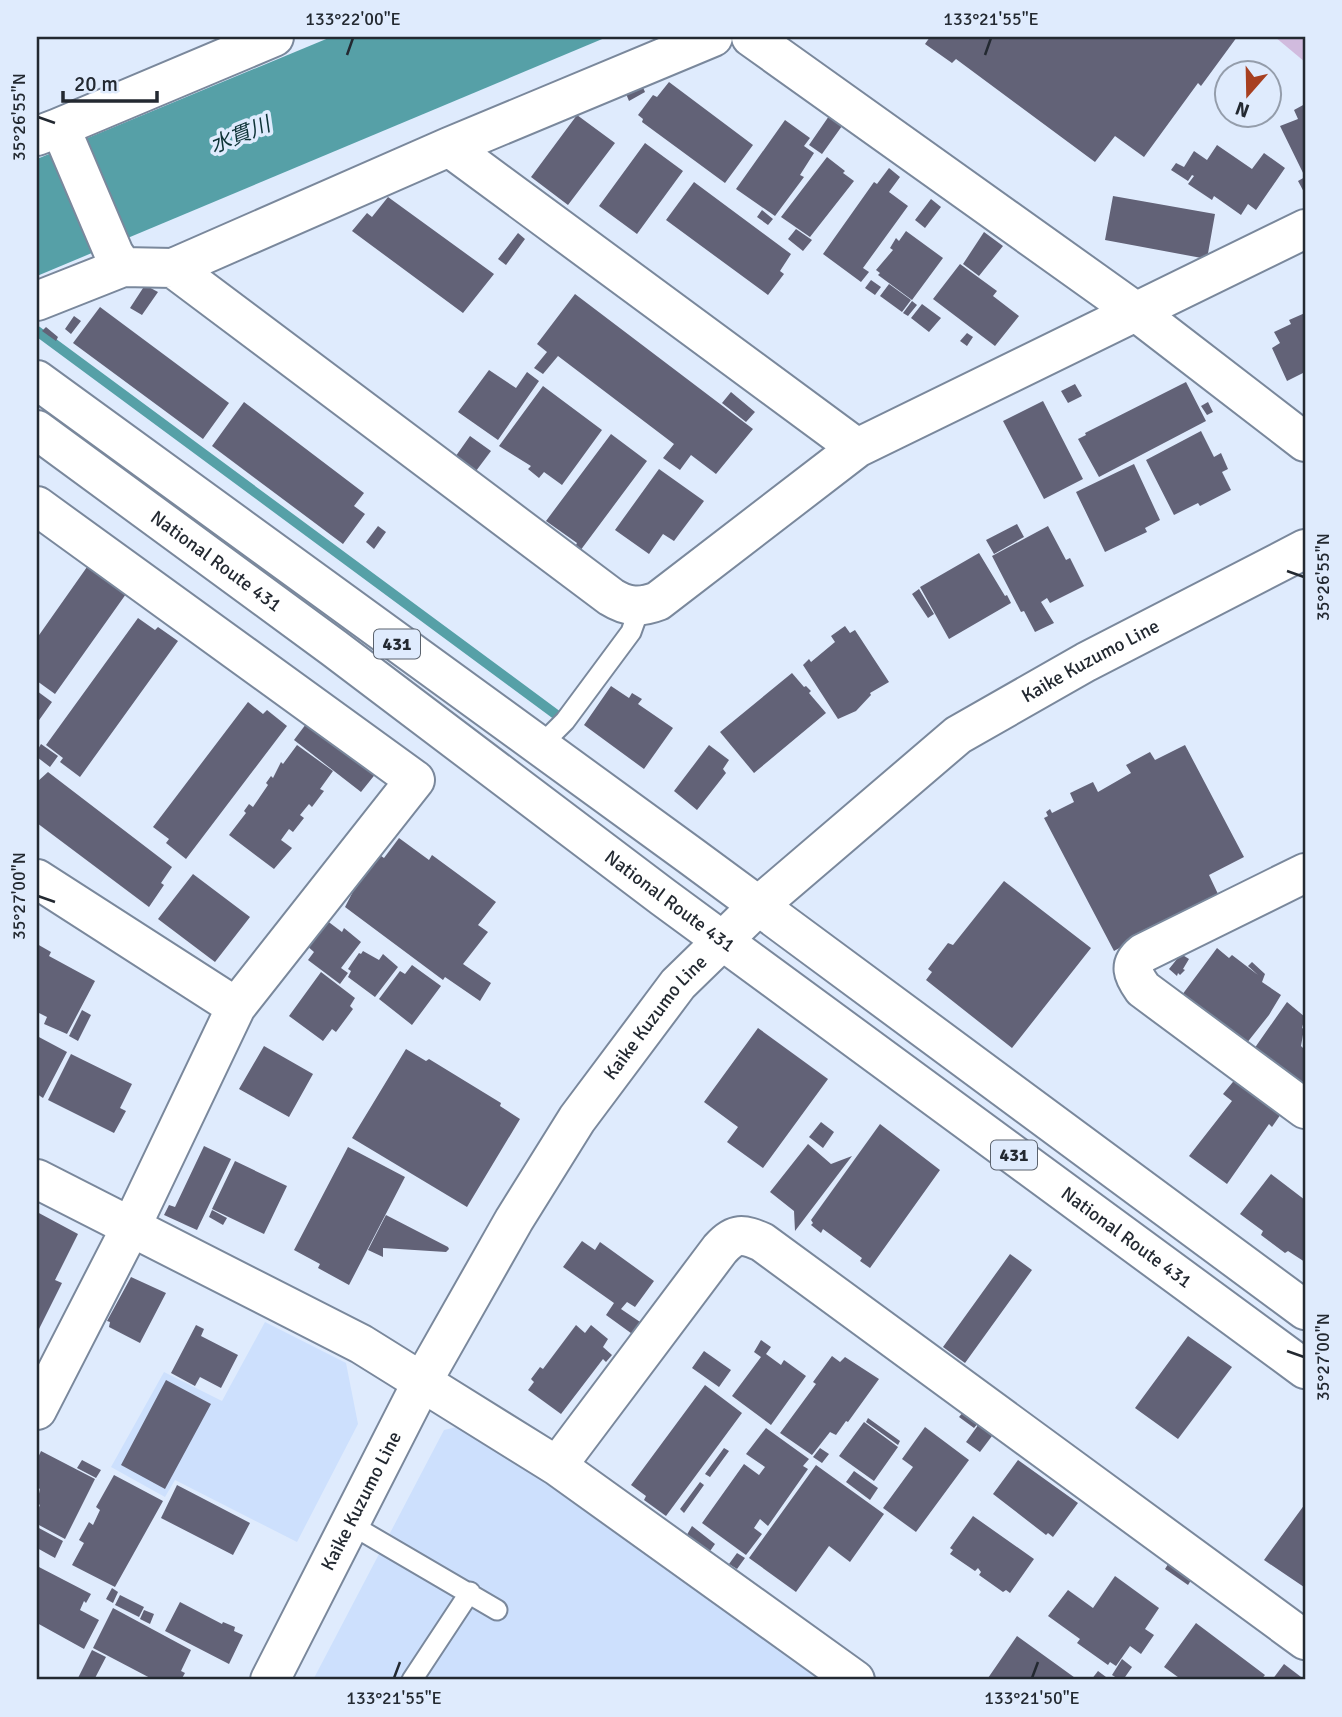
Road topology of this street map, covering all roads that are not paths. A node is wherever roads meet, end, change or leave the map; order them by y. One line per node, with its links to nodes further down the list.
1 (274, 37): 4 (main road)
2 (713, 37): 5 (main road)
3 (751, 37): 10 (main road)
4 (54, 135): 7 (main road)
5 (449, 148): 8 (main road); 14 (main road)
6 (1305, 229): 10 (main road)
7 (119, 260): 8 (main road); 9 (main road)
8 (173, 268): 17 (main road)
9 (37, 301)
10 (1135, 312): 13 (main road); 14 (main road)
11 (37, 380): 18 (main road, National Route 431 / 431)
12 (37, 430): 22 (main road, National Route 431 / 431)
13 (1305, 442)
14 (857, 448): 17 (main road)
15 (37, 506): 23 (main road)
16 (1305, 549): 21 (main road, Kaike Kuzumo Line)
17 (640, 607): 18 (lane)
18 (539, 747): 21 (main road, National Route 431 / 431)
19 (1305, 873): 24 (main road)
20 (37, 879): 23 (main road)
21 (758, 906): 22 (main road, Kaike Kuzumo Line); 27 (main road, National Route 431 / 431)
22 (723, 940): 28 (main road, National Route 431 / 431); 29 (main road, Kaike Kuzumo Line)
23 (236, 1007): 26 (main road)
24 (1305, 1109)
25 (37, 1179): 26 (main road)
26 (131, 1227): 29 (main road); 30 (main road)
27 (1305, 1310)
28 (1305, 1369)
29 (422, 1382): 31 (main road); 32 (main road, Kaike Kuzumo Line)
30 (37, 1410)
31 (557, 1466): 35 (main road); 38 (main road)
32 (350, 1524): 33 (lane); 36 (main road, Kaike Kuzumo Line)
33 (470, 1592): 34 (lane); 37 (lane)
34 (497, 1610)
35 (1305, 1640)
36 (270, 1680)
37 (412, 1680)
38 (855, 1680)

